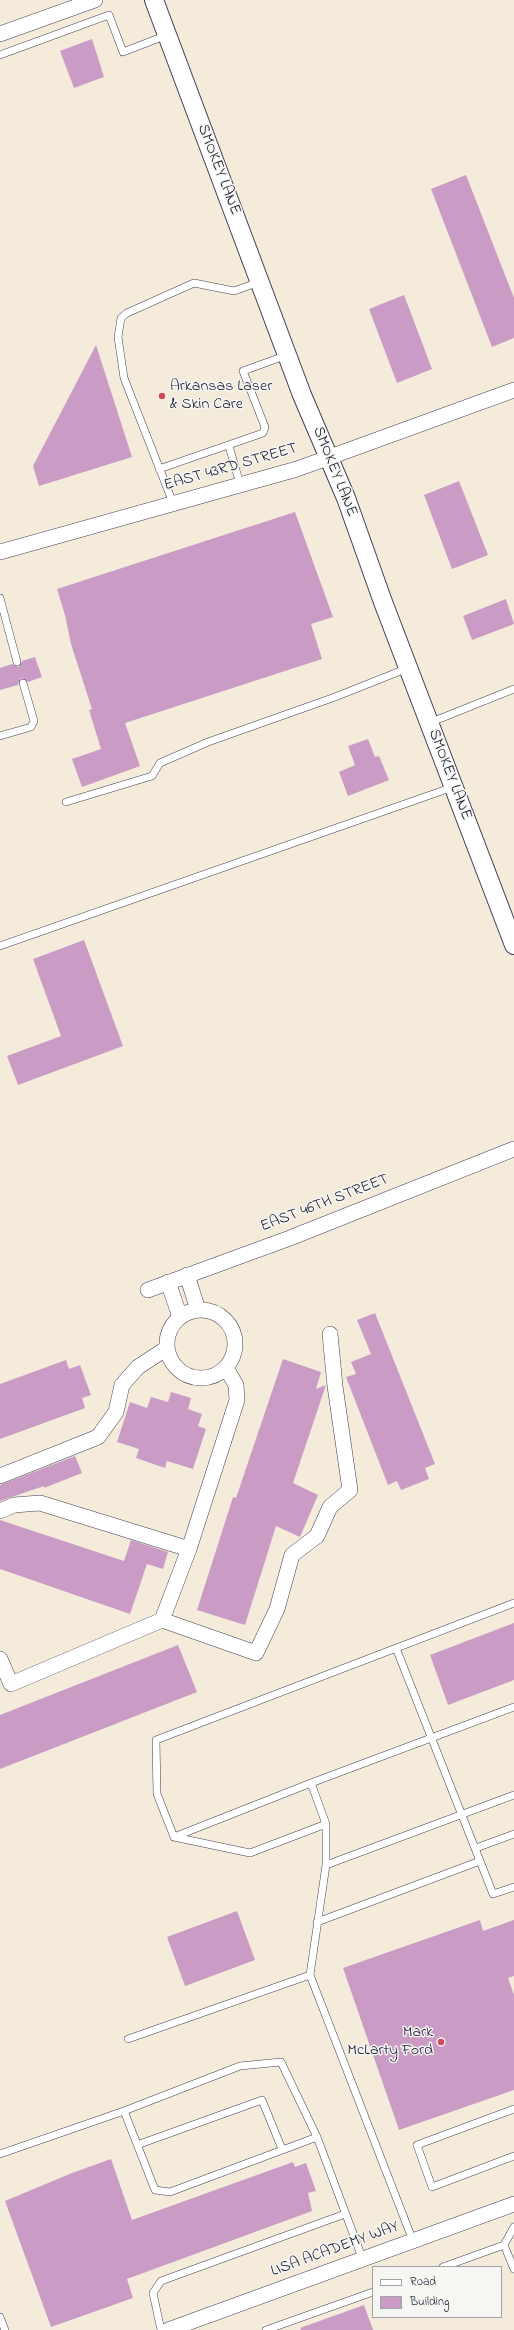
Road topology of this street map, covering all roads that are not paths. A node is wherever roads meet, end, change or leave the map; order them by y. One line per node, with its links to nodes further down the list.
1 (95, 0): 3 (street)
2 (154, 0): 4 (street, SMOKEY LANE)
3 (0, 34)
4 (167, 35): 5 (lane); 6 (street, SMOKEY LANE)
5 (0, 55)
6 (259, 282): 7 (street, SMOKEY LANE); 11 (lane)
7 (287, 355): 9 (lane); 10 (street, SMOKEY LANE)
8 (514, 390): 10 (street, EAST 43RD STREET)
9 (229, 446): 11 (lane); 12 (lane)
10 (329, 458): 12 (street, EAST 43RD STREET); 17 (street, SMOKEY LANE)
11 (159, 469): 13 (lane)
12 (240, 484): 13 (street, EAST 43RD STREET)
13 (173, 503): 14 (street, EAST 43RD STREET)
14 (0, 552)
15 (0, 598): 16 (lane)
16 (17, 662)
17 (408, 668): 20 (street, SMOKEY LANE); 23 (lane)
18 (23, 683): 21 (lane)
19 (514, 689): 20 (lane)
20 (429, 723): 22 (street, SMOKEY LANE)
21 (0, 736)
22 (454, 787): 24 (street, SMOKEY LANE); 25 (lane)
23 (66, 802)
24 (514, 945)
25 (0, 946)
26 (514, 1149): 27 (street, EAST 46TH STREET)
27 (187, 1275): 28 (street, EAST 46TH STREET); 30 (street)
28 (168, 1282): 29 (street, EAST 46TH STREET); 31 (street)
29 (148, 1290)
30 (198, 1310): 31 (street); 34 (street)
31 (180, 1317): 33 (street)
32 (330, 1334): 39 (street)
33 (167, 1348): 34 (street); 35 (street)
34 (226, 1368): 37 (street)
35 (0, 1476)
36 (0, 1511): 37 (street)
37 (189, 1549): 39 (street)
38 (514, 1603): 40 (lane)
39 (162, 1620): 42 (street)
40 (396, 1648): 44 (lane); 50 (lane)
41 (0, 1659): 42 (street)
42 (6, 1686)
43 (514, 1707): 44 (lane)
44 (431, 1738): 45 (lane); 47 (lane)
45 (311, 1783): 48 (lane); 50 (lane)
46 (514, 1795): 47 (lane)
47 (463, 1814): 51 (lane); 53 (lane)
48 (326, 1824): 50 (lane); 53 (lane)
49 (514, 1834): 51 (lane)
50 (174, 1837)
51 (476, 1848): 52 (lane)
52 (480, 1861): 54 (lane); 55 (lane)
53 (326, 1865): 55 (lane)
54 (514, 1887)
55 (317, 1922): 56 (lane)
56 (310, 1975): 57 (lane); 68 (lane)
57 (128, 2039)
58 (514, 2109): 64 (lane)
59 (124, 2111): 60 (lane); 61 (lane); 63 (lane)
60 (317, 2136): 62 (lane); 66 (lane)
61 (137, 2145): 62 (lane); 62 (lane)
62 (282, 2149)
63 (0, 2154)
64 (514, 2156)
65 (514, 2204): 68 (street, LISA ACADEMY WAY)
66 (345, 2214): 70 (lane); 76 (lane)
67 (514, 2227): 69 (lane)
68 (413, 2241): 70 (street, LISA ACADEMY WAY)
69 (504, 2245): 71 (lane); 72 (lane)
70 (363, 2260): 77 (street, LISA ACADEMY WAY)
71 (446, 2266)
72 (514, 2269)
73 (372, 2292): 78 (lane)
74 (0, 2317): 75 (lane)
75 (5, 2330)
76 (161, 2330)
77 (168, 2330)
78 (266, 2330)

